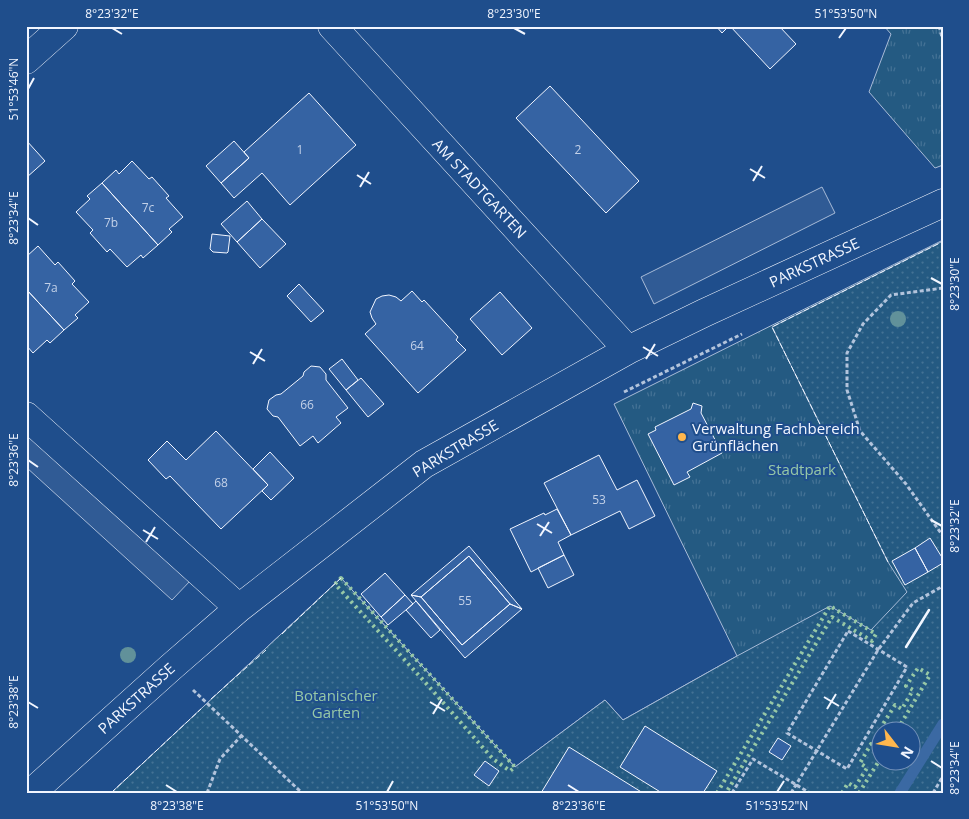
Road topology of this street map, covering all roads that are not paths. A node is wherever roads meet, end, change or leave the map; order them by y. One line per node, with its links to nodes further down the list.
1 (64, 26): 3 (street)
2 (332, 26): 5 (street, AM STADTGARTEN)
3 (26, 60)
4 (943, 203): 5 (street, PARKSTRASSE)
5 (628, 350): 7 (street, PARKSTRASSE)
6 (26, 416): 7 (street)
7 (239, 608): 8 (street, PARKSTRASSE)
8 (31, 793)

